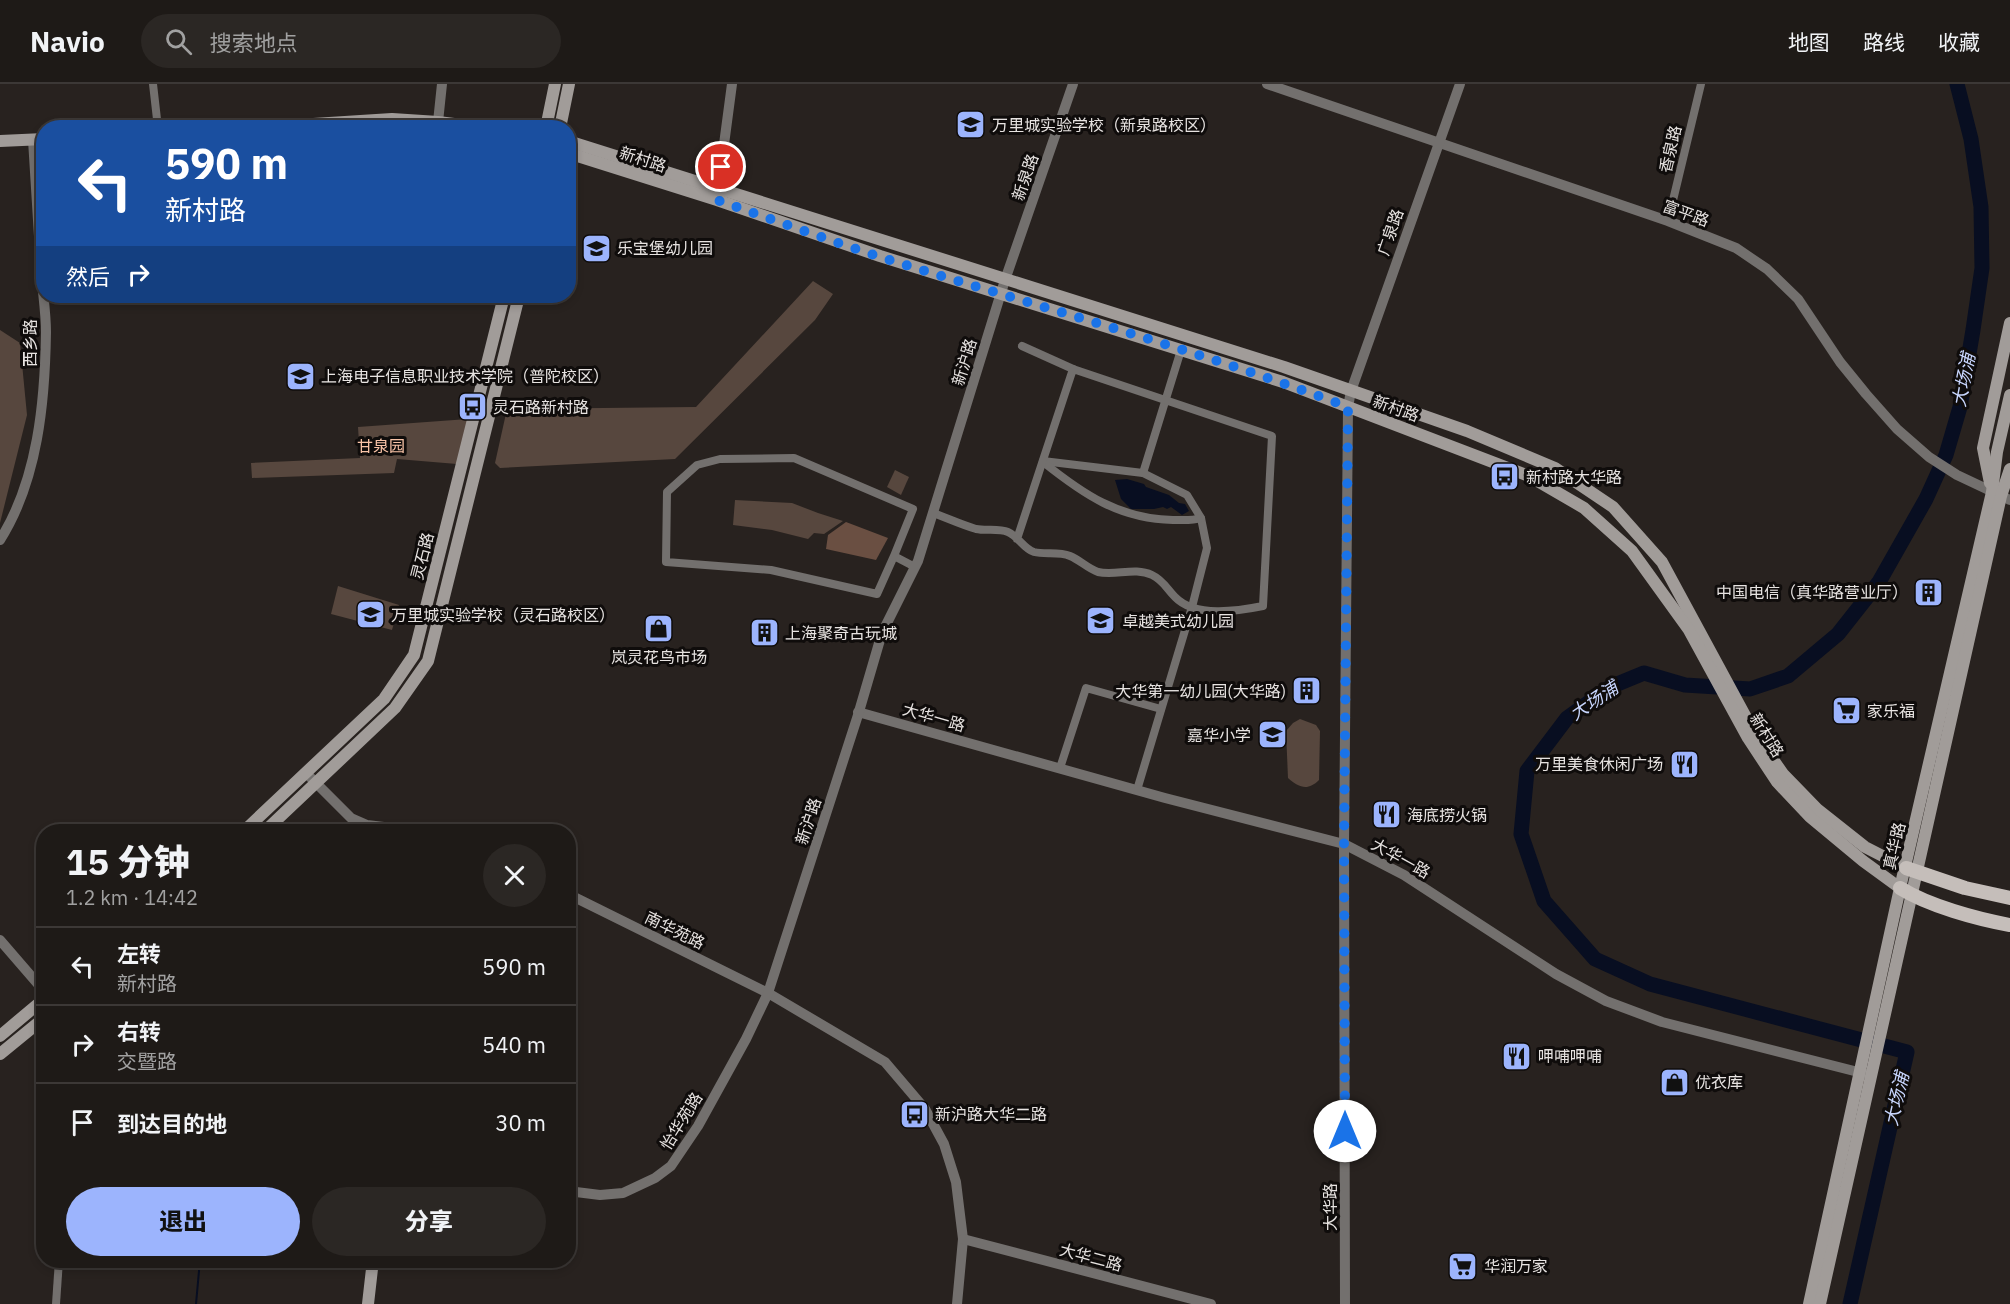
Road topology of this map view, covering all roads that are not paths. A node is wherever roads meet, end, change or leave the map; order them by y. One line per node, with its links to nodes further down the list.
1 (153, 84): 10 (street)
2 (442, 84): 13 (street)
3 (555, 84): 14 (main road)
4 (569, 84): 15 (main road)
5 (732, 84): 21 (street)
6 (1073, 84): 23 (street, 新泉路)
7 (1268, 84): 18 (street, 富平路)
8 (1460, 84): 18 (street, 广泉路)
9 (1701, 84): 22 (street, 香泉路)
10 (157, 120)
11 (376, 120): 12 (main road)
12 (407, 120)
13 (438, 120)
14 (548, 120)
15 (562, 120)
16 (36, 139): 17 (main road)
17 (0, 141)
18 (1438, 143): 22 (street, 富平路); 32 (street, 广泉路)
19 (576, 144): 21 (main road, 新村路)
20 (576, 155): 21 (main road, 新村路)
21 (718, 194): 23 (main road, 新村路); 24 (main road, 新村路)
22 (1668, 221): 40 (street, 富平路)
23 (1005, 280): 24 (street, 新沪路); 32 (main road, 新村路)
24 (1001, 293): 30 (main road, 新村路); 41 (street, 新沪路)
25 (45, 303): 44 (street, 西乡路)
26 (502, 303): 53 (main road, 灵石路)
27 (517, 303): 54 (main road, 灵石路)
28 (2010, 323): 40 (main road)
29 (1022, 346): 31 (street)
30 (1181, 350): 34 (street); 35 (main road, 新村路)
31 (1072, 369): 34 (street); 36 (street)
32 (1351, 391): 35 (street, 大华路); 48 (main road, 新村路)
33 (2010, 395): 40 (main road, 真华路)
34 (1165, 400): 38 (street); 47 (street)
35 (1348, 407): 48 (main road, 新村路); 59 (street, 大华路)
36 (1043, 461): 38 (street); 42 (street); 43 (street)
37 (2010, 469): 40 (main road, 真华路)
38 (1143, 473): 42 (street)
39 (2010, 486): 40 (main road)
40 (2001, 496): 60 (main road, 真华路)
41 (933, 513): 43 (street); 46 (street, 新沪路)
42 (1201, 518): 47 (street)
43 (1017, 539): 47 (street)
44 (0, 540)
45 (894, 556): 45 (street); 46 (street)
46 (915, 567): 50 (street, 新沪路)
47 (1192, 607): 49 (street)
48 (1710, 659): 51 (main road, 新村路)
49 (1161, 709): 52 (street); 55 (street)
50 (858, 712): 52 (street, 大华一路); 67 (street, 新沪路)
51 (1739, 712): 60 (main road, 新村路); 61 (main road, 新村路)
52 (1060, 768): 55 (street, 大华一路)
53 (306, 772): 54 (street); 56 (main road, 灵石路)
54 (316, 782): 57 (main road, 灵石路); 58 (street)
55 (1137, 790): 59 (street, 大华一路)
56 (253, 824)
57 (272, 824)
58 (365, 824)
59 (1344, 844): 72 (street, 大华一路); 81 (street, 大华路)
60 (1911, 870): 61 (main road, 真华路); 62 (main road, 新村路)
61 (1906, 892): 64 (main road, 新村路); 72 (main road, 真华路)
62 (2010, 897)
63 (576, 898): 67 (street, 南华苑路)
64 (2010, 925)
65 (0, 940): 66 (street)
66 (36, 982)
67 (768, 993): 73 (street, 怡华苑路); 74 (street)
68 (36, 1006): 70 (main road)
69 (36, 1025): 71 (main road)
70 (0, 1036)
71 (0, 1054)
72 (1865, 1073): 82 (main road, 真华路); 83 (main road, 真华路)
73 (576, 1192)
74 (963, 1239): 79 (street); 80 (street, 大华二路)
75 (58, 1268): 77 (street)
76 (372, 1268): 78 (main road)
77 (56, 1304)
78 (368, 1304)
79 (957, 1304)
80 (1211, 1304)
81 (1345, 1304)
82 (1809, 1304)
83 (1820, 1304)

